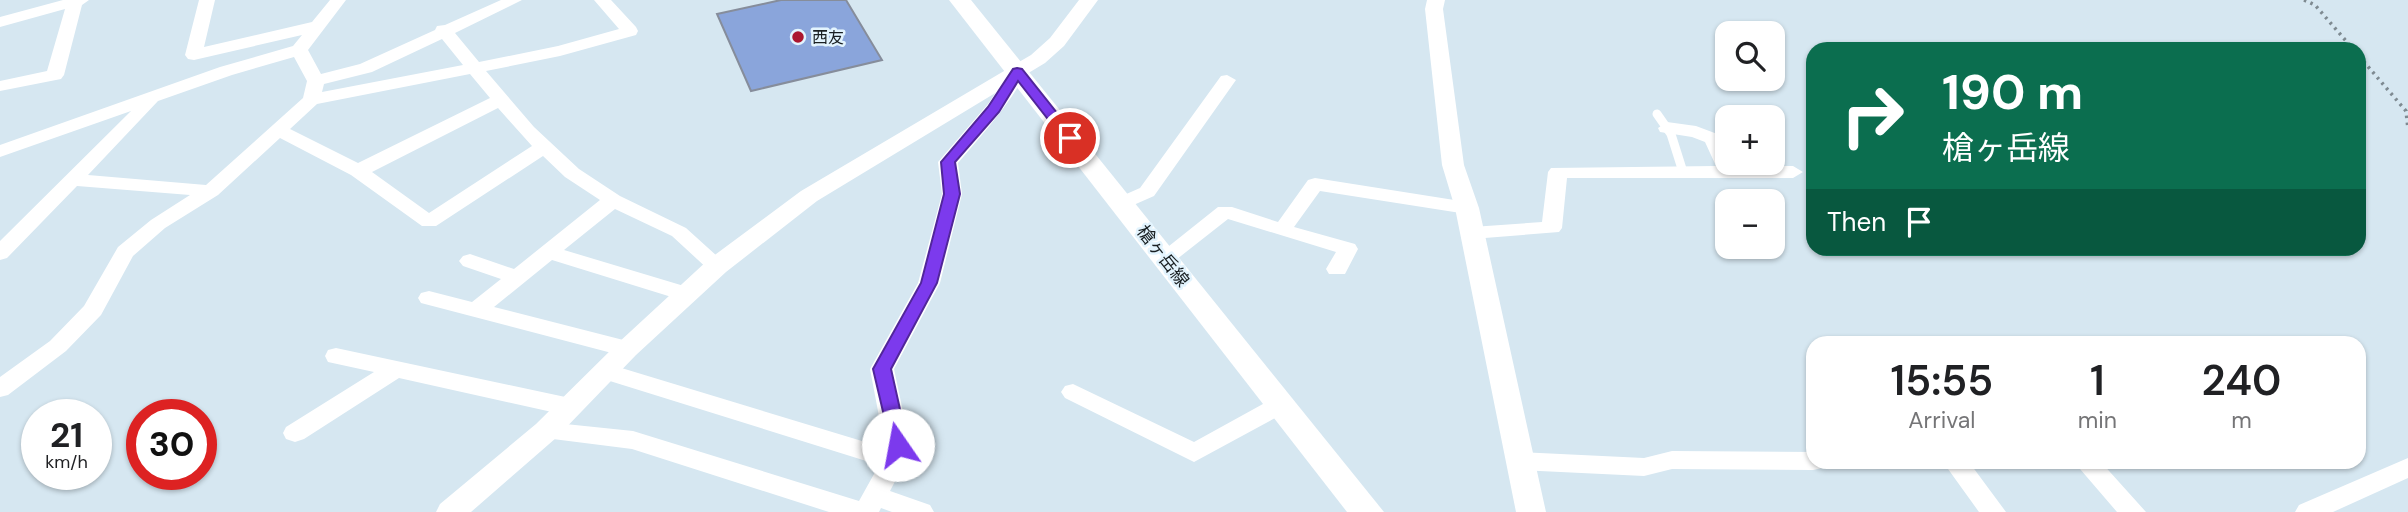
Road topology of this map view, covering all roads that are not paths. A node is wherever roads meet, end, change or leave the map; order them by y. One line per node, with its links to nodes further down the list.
1 (207, 0): 10 (street)
2 (338, 0): 10 (street)
3 (514, 0): 11 (street)
4 (603, 0): 13 (street)
5 (960, 0): 14 (main road, 槍ヶ岳線)
6 (1089, 0): 14 (street)
7 (1436, 0): 35 (street)
8 (78, 1): 9 (street); 17 (street)
9 (0, 22)
10 (318, 26): 12 (street)
11 (443, 30): 13 (street); 16 (street)
12 (299, 50): 16 (street); 18 (street)
13 (473, 69): 19 (street); 20 (street)
14 (1017, 72): 34 (main road, 槍ヶ岳線); 42 (street); 58 (street)
15 (1227, 80): 34 (street)
16 (316, 81): 20 (street)
17 (0, 86)
18 (157, 95): 25 (street); 31 (street)
19 (502, 99): 24 (street); 26 (street)
20 (311, 100): 22 (street)
21 (1662, 121): 23 (street); 27 (lane)
22 (279, 130): 26 (street); 32 (street)
23 (1715, 143)
24 (543, 147): 26 (street); 33 (street)
25 (0, 151)
26 (358, 171)
27 (1683, 172): 28 (street); 37 (street)
28 (1715, 172)
29 (1785, 172): 30 (street)
30 (1793, 172)
31 (72, 180): 32 (street); 39 (street)
32 (211, 191): 52 (street)
33 (613, 200): 38 (street); 42 (street)
34 (1122, 203): 40 (main road, 槍ヶ岳線)
35 (1467, 208): 36 (street); 37 (street)
36 (1282, 230): 40 (street); 43 (street)
37 (1472, 233): 59 (street)
38 (548, 252): 44 (street); 45 (street)
39 (0, 253)
40 (1165, 258): 54 (main road, 槍ヶ岳線)
41 (470, 261): 44 (street)
42 (717, 266): 45 (street)
43 (1337, 268)
44 (517, 277): 47 (street)
45 (686, 294): 48 (street)
46 (429, 298): 47 (street)
47 (475, 311): 48 (street)
48 (627, 348): 51 (street)
49 (336, 356): 50 (street)
50 (396, 369): 55 (street); 57 (street)
51 (605, 371): 55 (street); 58 (street)
52 (0, 388)
53 (1073, 393): 54 (street)
54 (1280, 405): 67 (main road, 槍ヶ岳線)
55 (570, 407): 56 (street)
56 (546, 431): 64 (street); 65 (street)
57 (295, 433)
58 (894, 460): 64 (street)
59 (1520, 461): 60 (street); 68 (street)
60 (1806, 461)
61 (2408, 467): 71 (street)
62 (1960, 469): 69 (street)
63 (2093, 469): 70 (street)
64 (868, 507): 66 (street)
65 (450, 512)
66 (921, 512)
67 (1367, 512)
68 (1531, 512)
69 (1993, 512)
70 (2133, 512)
71 (2308, 512)

